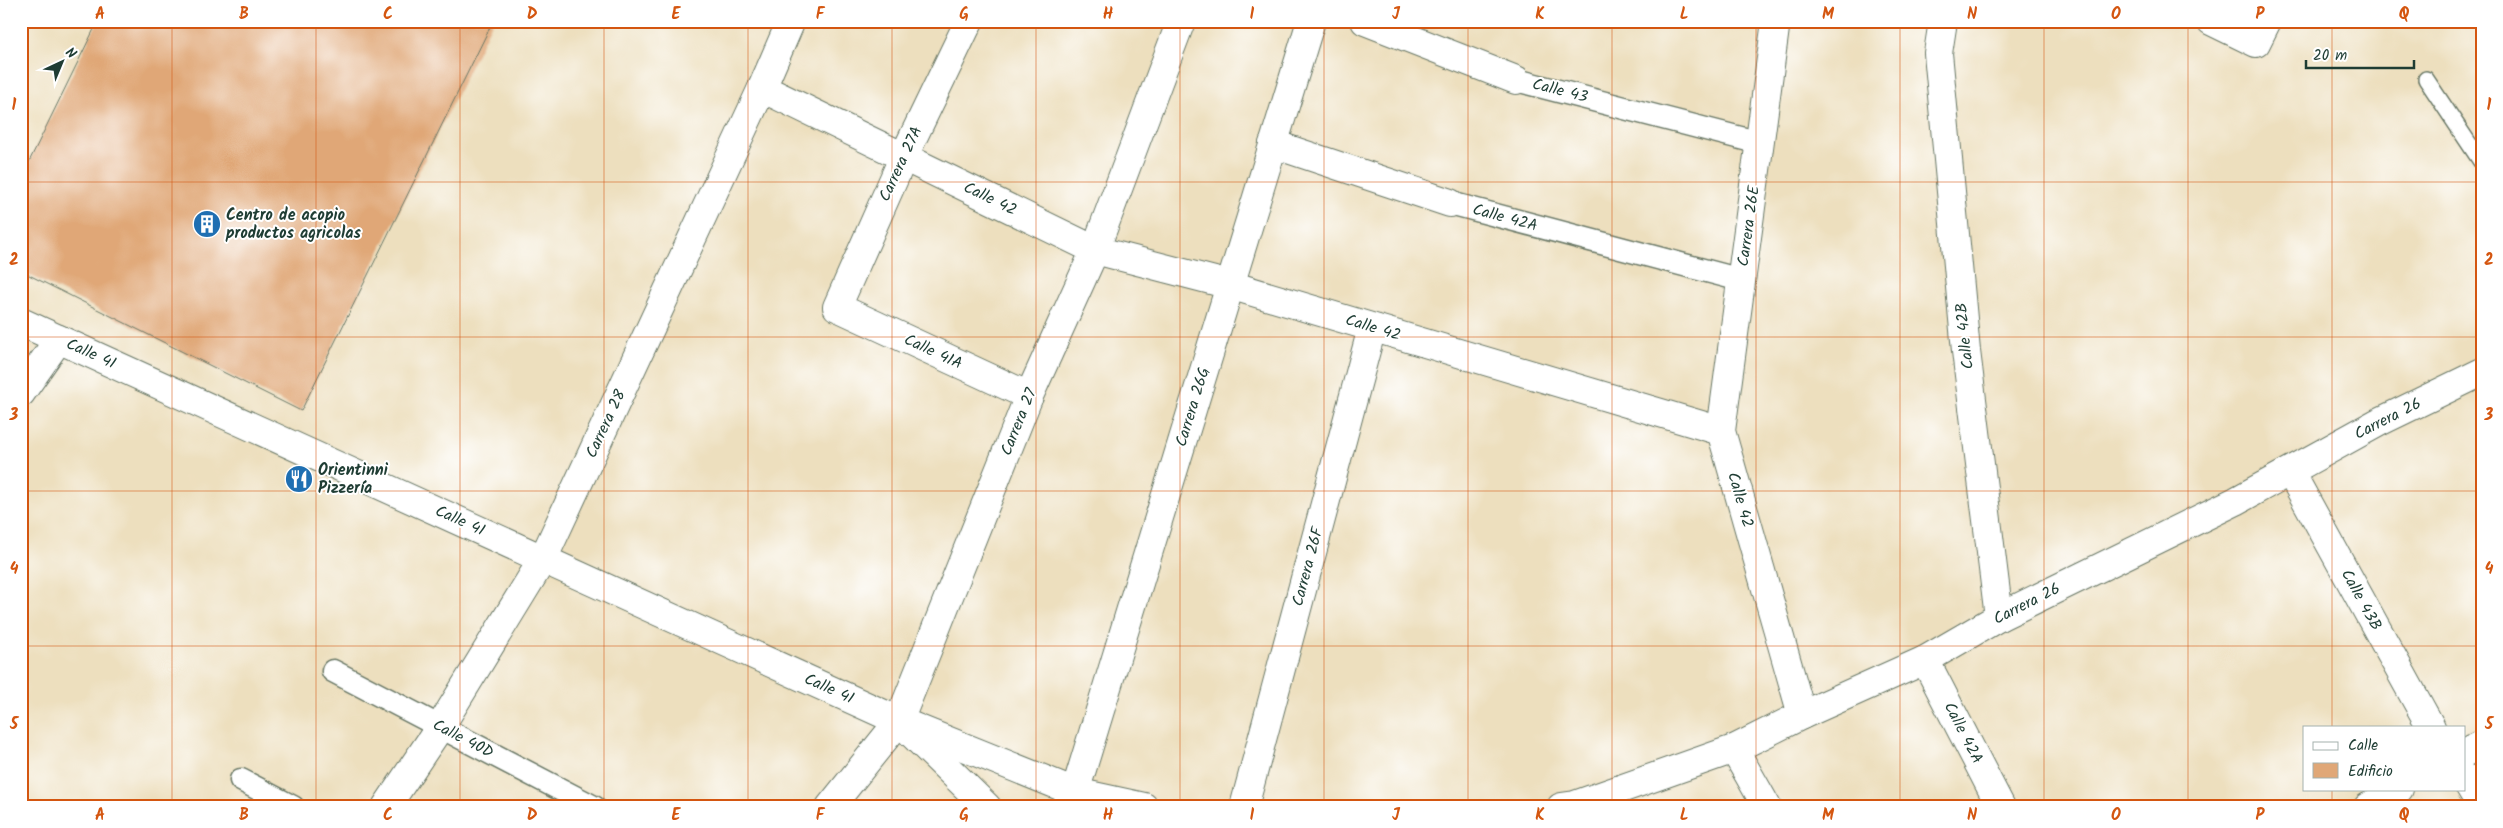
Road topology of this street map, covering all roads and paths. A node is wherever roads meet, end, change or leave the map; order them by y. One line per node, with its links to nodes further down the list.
1 (791, 21): 12 (street, Carrera 28)
2 (969, 21): 15 (street, Carrera 27A)
3 (1181, 21): 18 (street, Carrera 27)
4 (1311, 21): 14 (street, Carrera 26G)
5 (1365, 21): 11 (street, Calle 43)
6 (1776, 21): 13 (street, Carrera 26E)
7 (1943, 21): 31 (street, Calle 42B)
8 (2211, 21): 9 (street)
9 (2261, 32)
10 (2426, 79): 16 (lane)
11 (1516, 80): 13 (street, Calle 43)
12 (762, 88): 15 (street, Calle 42); 30 (street, Carrera 28)
13 (1760, 143): 19 (street, Carrera 26E)
14 (1273, 144): 17 (street, Calle 42A); 20 (street, Carrera 26G)
15 (904, 156): 18 (street, Calle 42); 21 (street, Carrera 27A)
16 (2482, 163)
17 (1450, 203): 19 (street, Calle 42A)
18 (1095, 250): 20 (street, Calle 42); 27 (street, Carrera 27)
19 (1741, 280): 28 (street, Carrera 26E)
20 (1230, 285): 23 (street, Calle 42); 44 (street, Carrera 26G)
21 (836, 307): 27 (street, Calle 41A)
22 (21, 322): 24 (street, Calle 41)
23 (1372, 328): 28 (street, Calle 42); 52 (street, Carrera 26F)
24 (59, 339): 26 (street); 30 (street, Calle 41)
25 (2482, 372): 29 (street, Carrera 26)
26 (21, 393)
27 (1029, 396): 35 (street, Carrera 27)
28 (1721, 431): 34 (street, Calle 42)
29 (2291, 472): 31 (street, Carrera 26); 36 (street, Calle 43B)
30 (543, 559): 35 (street, Calle 41); 37 (street, Carrera 28)
31 (1999, 617): 32 (street, Carrera 26)
32 (1925, 660): 34 (street, Carrera 26); 54 (street, Calle 42A)
33 (333, 671): 37 (street, Calle 40D)
34 (1802, 715): 39 (street, Carrera 26)
35 (899, 720): 44 (street, Calle 41); 49 (street, Carrera 27); 50 (street, Calle 41)
36 (2430, 726)
37 (440, 727): 47 (street, Carrera 28); 48 (street, Calle 40D)
38 (2482, 744): 40 (street)
39 (1734, 749): 45 (street, Carrera 26); 53 (street)
40 (2466, 752)
41 (241, 780): 46 (street)
42 (2466, 780): 56 (street)
43 (2397, 790): 55 (street)
44 (1075, 792): 51 (street, Calle 41)
45 (1571, 806)
46 (294, 807)
47 (386, 807)
48 (594, 807)
49 (830, 807)
50 (987, 807)
51 (1144, 807)
52 (1244, 807)
53 (1767, 807)
54 (2001, 807)
55 (2368, 807)
56 (2482, 807)

